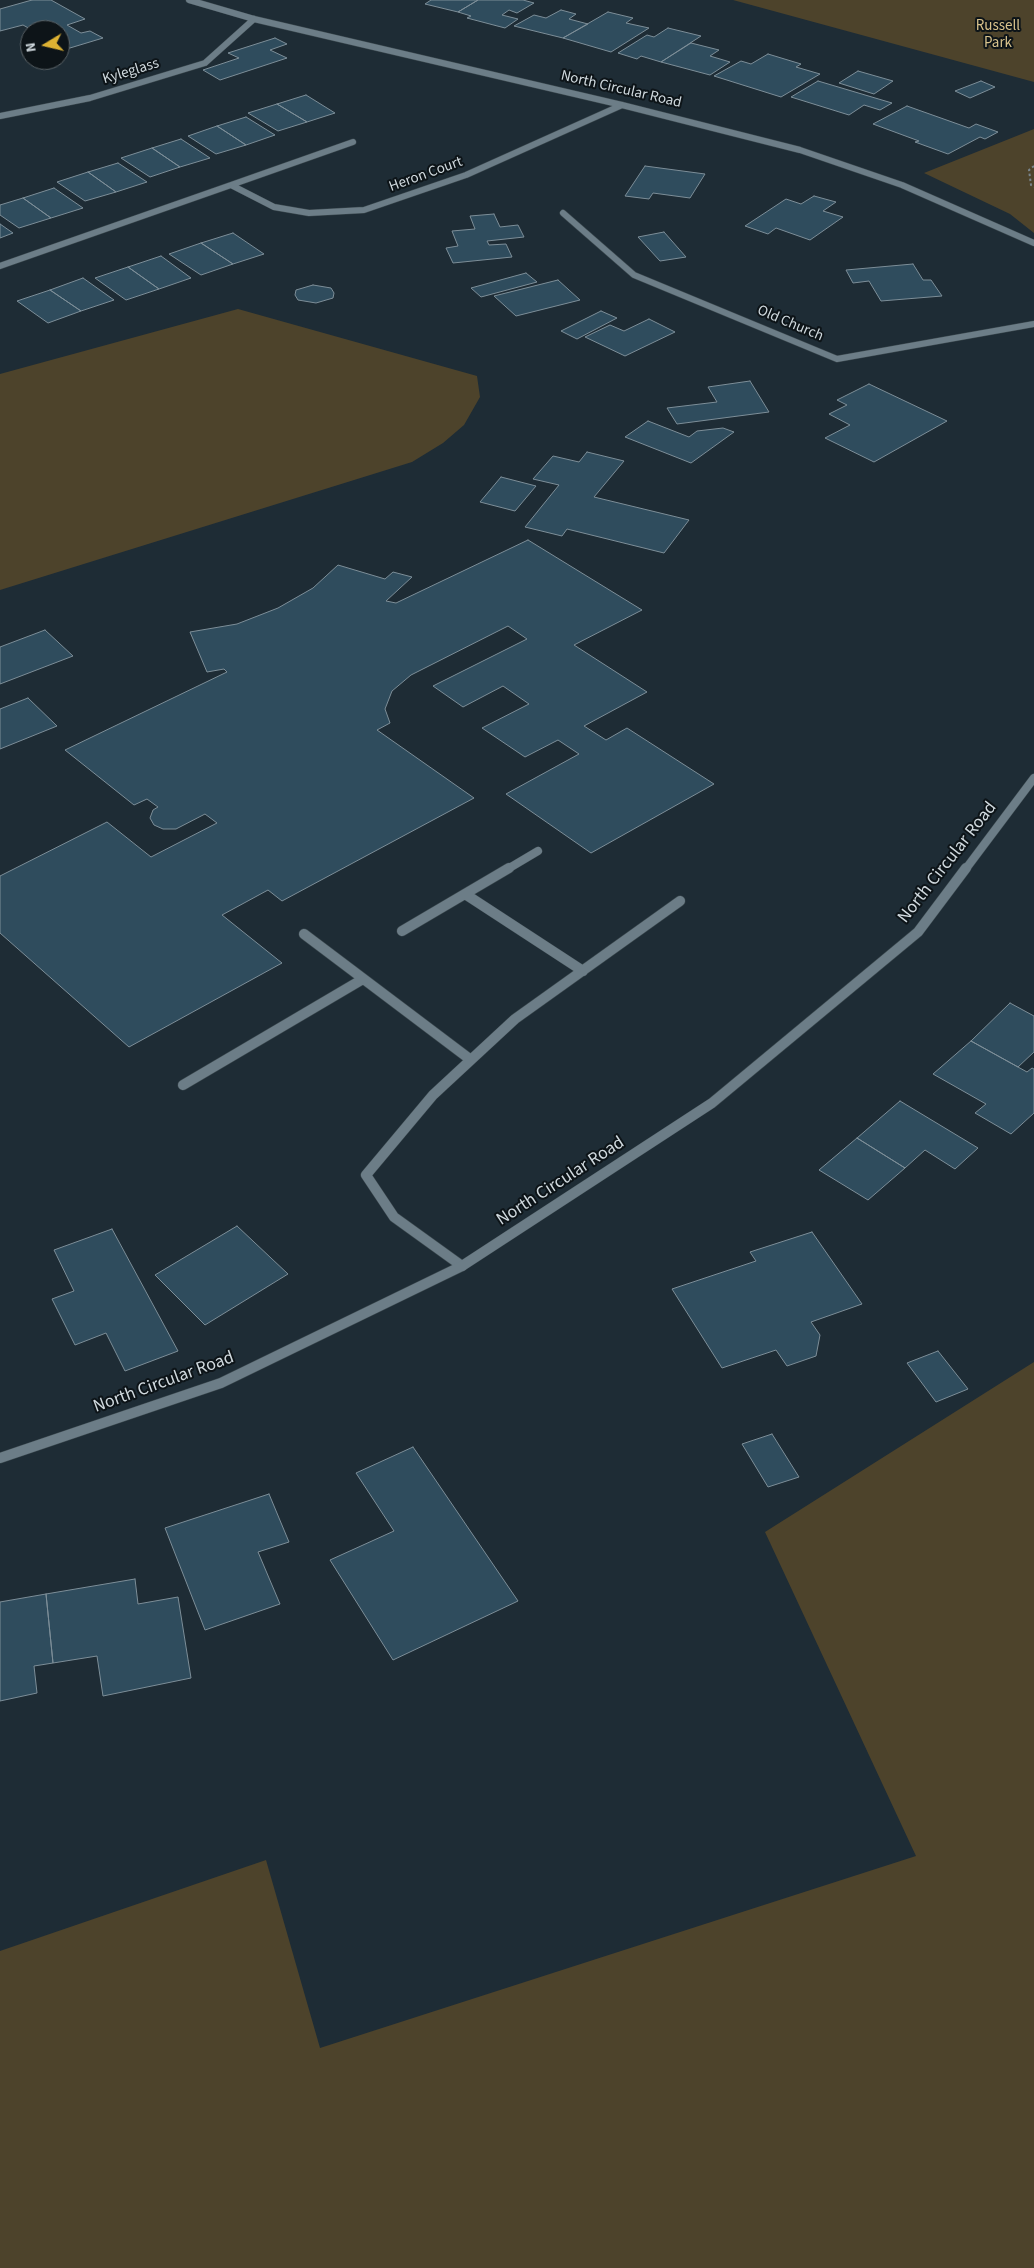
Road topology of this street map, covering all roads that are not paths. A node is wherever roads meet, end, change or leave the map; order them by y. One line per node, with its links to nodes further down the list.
1 (189, 0): 2 (street, North Circular Road)
2 (254, 19): 3 (street, North Circular Road); 4 (street, Kyleglass)
3 (622, 105): 6 (street, Heron Court); 8 (street, North Circular Road)
4 (0, 116)
5 (353, 142): 6 (street)
6 (232, 185): 9 (street)
7 (563, 213): 10 (street, Old Church)
8 (1034, 243)
9 (0, 266)
10 (1034, 324)
11 (1034, 778): 21 (street, North Circular Road)
12 (538, 851): 13 (street)
13 (466, 894): 15 (street); 17 (street)
14 (680, 900): 17 (street)
15 (402, 931)
16 (304, 934): 18 (street)
17 (583, 971): 19 (street)
18 (363, 979): 19 (street); 20 (street)
19 (471, 1060): 21 (street)
20 (183, 1085)
21 (462, 1266): 22 (street, North Circular Road)
22 (0, 1458)

